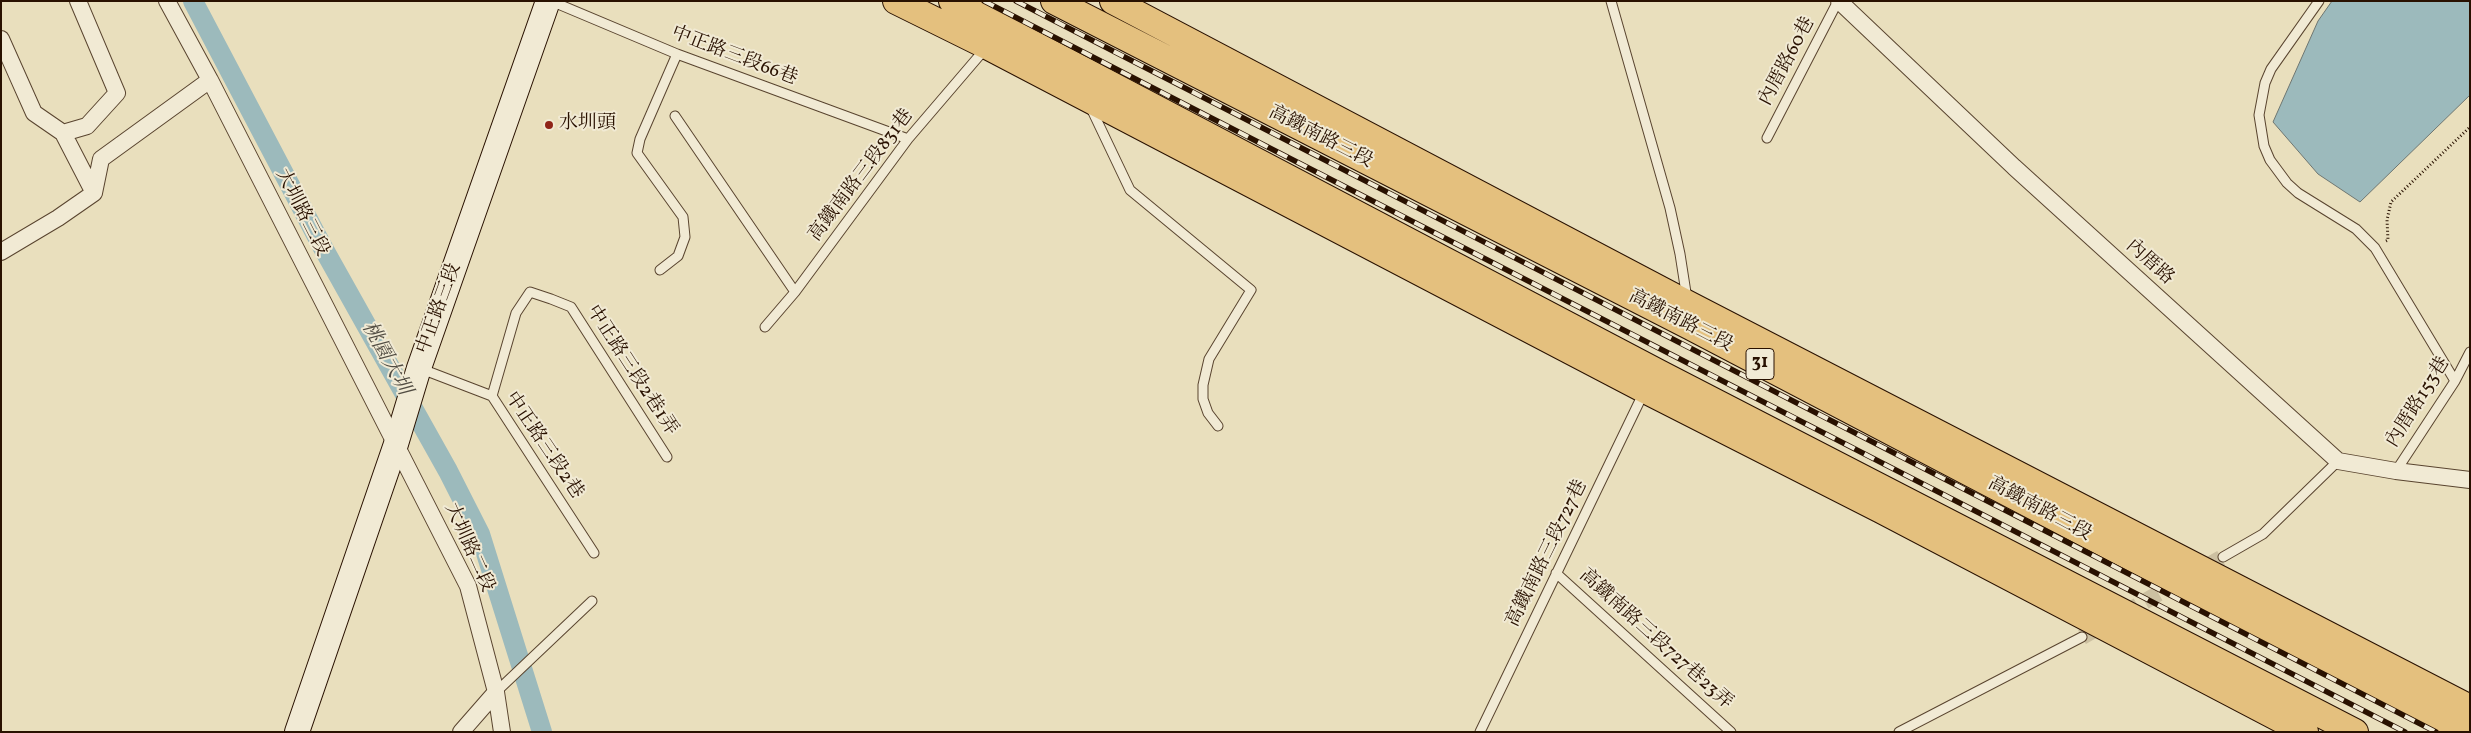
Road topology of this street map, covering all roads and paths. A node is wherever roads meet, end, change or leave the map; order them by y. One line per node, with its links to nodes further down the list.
1 (78, 1): 18 (street)
2 (167, 1): 14 (street, 大圳路三段)
3 (550, 1): 13 (lane, 中正路三段66巷); 31 (main road, 中正路三段)
4 (896, 1): 12 (main road)
5 (952, 1): 55 (main road)
6 (1054, 1): 22 (main road, 高鐵南路三段 / 31)
7 (1113, 1): 23 (main road, 高鐵南路三段 / 31)
8 (1611, 1): 28 (lane)
9 (1838, 1): 19 (lane, 內厝路60巷); 38 (street, 內厝路)
10 (2319, 1): 24 (lane)
11 (1, 39): 18 (street)
12 (987, 46): 15 (main road); 20 (lane, 高鐵南路三段831巷)
13 (677, 54): 20 (lane, 中正路三段66巷); 26 (lane)
14 (210, 80): 21 (street); 36 (street, 大圳路三段)
15 (1087, 99): 33 (main road); 35 (lane)
16 (675, 116): 27 (lane)
17 (2470, 127): 24 (path)
18 (63, 133): 21 (street)
19 (1767, 138)
20 (908, 140): 27 (lane, 高鐵南路三段831巷)
21 (94, 193): 25 (street)
22 (1462, 210): 23 (main road); 56 (main road, 高鐵南路三段 / 31)
23 (1540, 225): 28 (main road, 高鐵南路三段 / 31)
24 (2375, 248): 32 (lane)
25 (1, 252)
26 (660, 270)
27 (795, 292): 29 (lane, 高鐵南路三段831巷)
28 (1688, 304): 47 (main road, 高鐵南路三段 / 31)
29 (765, 327)
30 (2470, 352): 32 (lane, 內厝路153巷)
31 (419, 368): 34 (lane, 中正路三段2巷); 36 (main road, 中正路三段)
32 (2455, 381): 39 (lane, 內厝路153巷)
33 (1645, 390): 43 (lane, 高鐵南路三段727巷); 54 (main road)
34 (492, 396): 37 (lane, 中正路三段2巷1弄); 41 (lane, 中正路三段2巷)
35 (1218, 426)
36 (396, 444): 46 (street, 大圳路二段); 48 (main road, 中正路三段)
37 (667, 456)
38 (2338, 461): 39 (street); 42 (lane)
39 (2396, 471): 40 (street)
40 (2470, 480)
41 (594, 552)
42 (2223, 557)
43 (1556, 573): 51 (lane, 高鐵南路三段727巷); 52 (lane, 高鐵南路三段727巷23弄)
44 (592, 601): 46 (lane)
45 (2082, 637): 53 (lane)
46 (496, 692): 49 (street); 50 (street, 大圳路二段)
47 (2470, 708)
48 (297, 732)
49 (461, 732)
50 (502, 732)
51 (1480, 732)
52 (1731, 732)
53 (1899, 732)
54 (2305, 732)
55 (2354, 732)
56 (2464, 732)

